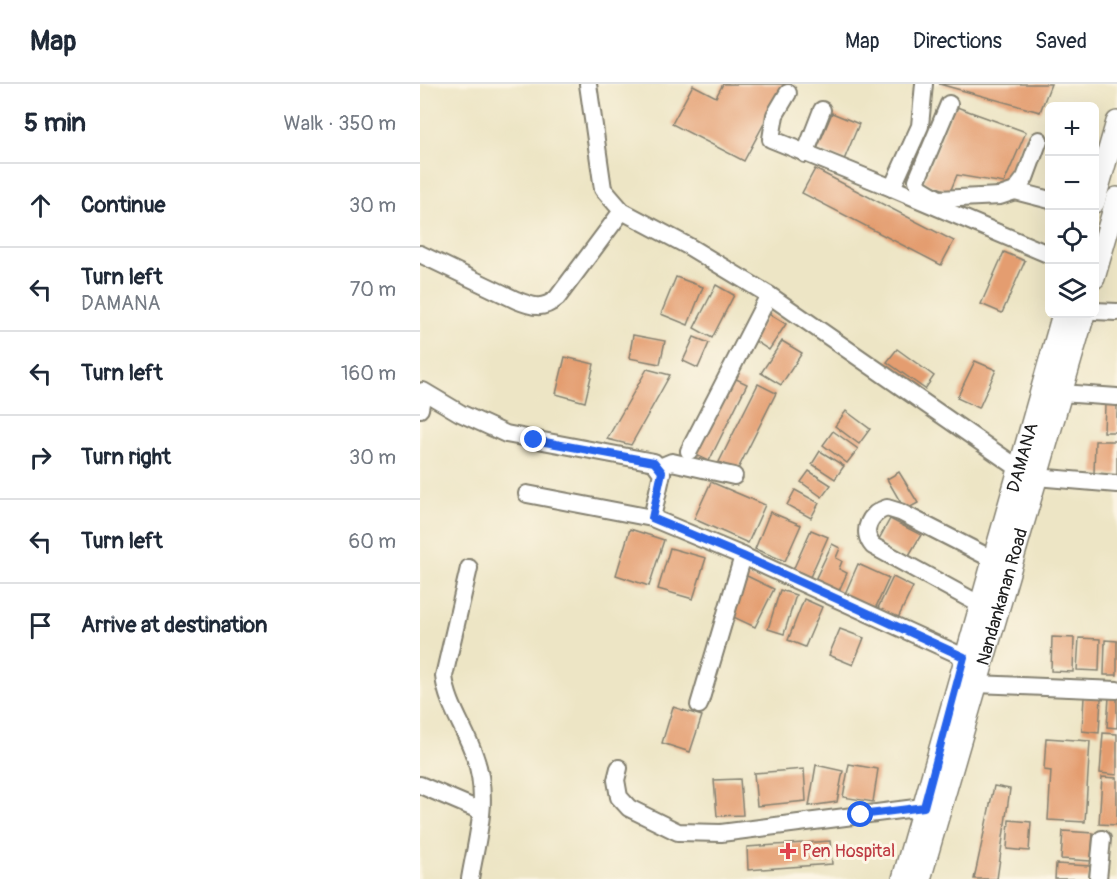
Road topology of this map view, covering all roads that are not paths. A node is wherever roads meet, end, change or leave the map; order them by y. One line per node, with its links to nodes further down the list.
1 (588, 84): 14 (street)
2 (924, 84): 10 (street)
3 (788, 93): 8 (street)
4 (949, 104): 11 (street)
5 (822, 110): 8 (street)
6 (1117, 122): 9 (main road)
7 (1039, 140): 11 (street)
8 (805, 154): 10 (street)
9 (1099, 187)
10 (892, 188): 16 (street)
11 (1015, 191): 13 (street)
12 (1117, 198): 15 (main road)
13 (1045, 199)
14 (622, 211): 17 (street); 19 (street)
15 (1112, 231): 18 (main road)
16 (1045, 253)
17 (420, 254)
18 (1099, 267)
19 (769, 295): 28 (street); 30 (street)
20 (1099, 311): 21 (street)
21 (1117, 312)
22 (1062, 318): 30 (main road, DAMANA)
23 (1083, 318): 25 (main road, Nandankanan Road)
24 (422, 390): 27 (street); 29 (street)
25 (1061, 393): 26 (street); 30 (main road, Nandankanan Road)
26 (1117, 397)
27 (420, 409)
28 (689, 451)
29 (660, 467): 31 (street); 34 (street)
30 (1027, 473): 32 (street); 36 (main road, DAMANA); 40 (main road, Nandankanan Road)
31 (734, 476)
32 (1117, 484)
33 (527, 494): 34 (street)
34 (652, 518): 35 (street)
35 (743, 556): 39 (street); 42 (street)
36 (992, 559): 38 (main road, DAMANA); 38 (street)
37 (469, 568): 46 (street)
38 (979, 604): 39 (main road, DAMANA)
39 (964, 657): 45 (main road, DAMANA)
40 (976, 684): 41 (street); 50 (main road, Nandankanan Road)
41 (1117, 690)
42 (699, 705)
43 (619, 768): 45 (street)
44 (420, 785): 46 (street)
45 (924, 807): 49 (main road, DAMANA)
46 (481, 811): 48 (street)
47 (1102, 839): 51 (street)
48 (470, 879)
49 (903, 879)
50 (920, 879)
51 (1098, 879)

